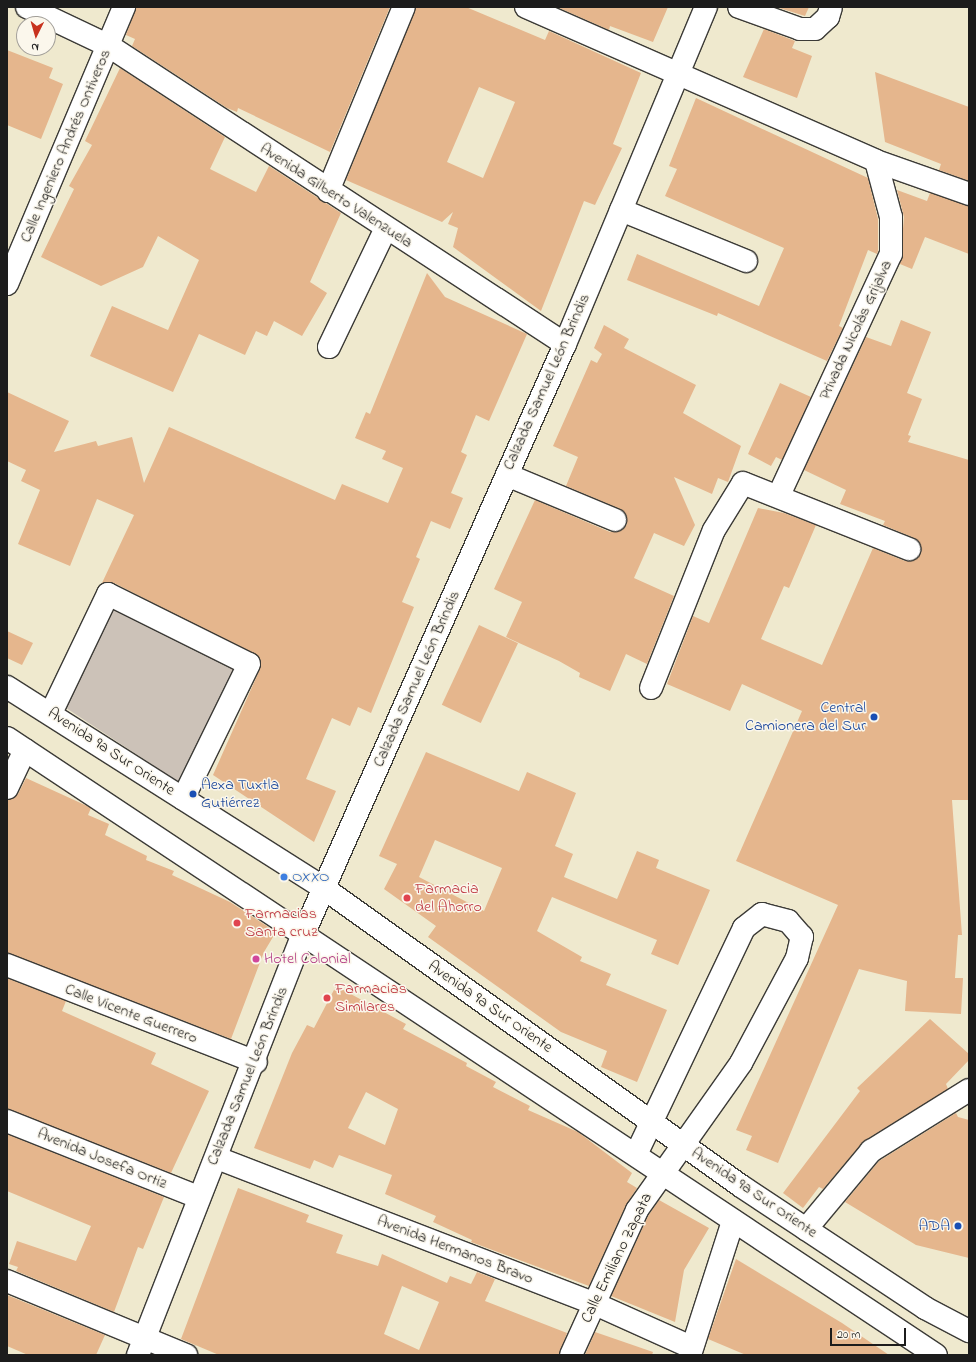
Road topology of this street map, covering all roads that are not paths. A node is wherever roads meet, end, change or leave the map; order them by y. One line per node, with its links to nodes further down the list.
1 (27, 7): 8 (street, Avenida Gilberto Valenzuela)
2 (124, 7): 8 (street, Calle Ingeniero Andrés Ontiveros)
3 (404, 7): 11 (street)
4 (526, 7): 9 (street)
5 (706, 7): 9 (street, Calzada Samuel León Brindis)
6 (739, 7): 7 (street)
7 (831, 7)
8 (109, 46): 11 (street, Avenida Gilberto Valenzuela); 16 (street, Calle Ingeniero Andrés Ontiveros)
9 (679, 73): 10 (street); 13 (street, Calzada Samuel León Brindis)
10 (876, 161): 12 (street); 20 (street, Privada Nicolás Grijalva)
11 (328, 191): 14 (street, Avenida Gilberto Valenzuela)
12 (969, 194)
13 (621, 210): 15 (street); 17 (street, Calzada Samuel León Brindis)
14 (386, 228): 17 (street, Avenida Gilberto Valenzuela); 18 (street)
15 (746, 261)
16 (7, 284)
17 (564, 344): 19 (street, Calzada Samuel León Brindis)
18 (329, 347)
19 (507, 475): 21 (street); 30 (street, Calzada Samuel León Brindis)
20 (779, 495): 22 (street); 24 (street)
21 (614, 520)
22 (909, 549)
23 (7, 687): 25 (street, Avenida 9a Sur Oriente)
24 (651, 688)
25 (51, 713): 29 (street, Avenida 9a Sur Oriente); 29 (street)
26 (7, 738): 27 (street)
27 (25, 750): 28 (street); 31 (street)
28 (7, 788)
29 (184, 799): 30 (street, Avenida 9a Sur Oriente)
30 (325, 889): 31 (street, Calzada Samuel León Brindis); 36 (street, Avenida 9a Sur Oriente)
31 (304, 935): 33 (street, Calzada Samuel León Brindis); 38 (street)
32 (7, 965): 33 (street, Calle Vicente Guerrero)
33 (256, 1062): 39 (street, Calzada Samuel León Brindis)
34 (969, 1090): 43 (street)
35 (7, 1121): 41 (street, Avenida Josefa Ortiz)
36 (653, 1123): 37 (street, Avenida 9a Sur Oriente); 37 (street, Calle Emiliano Zapata); 38 (street)
37 (684, 1145): 40 (street, Calle Emiliano Zapata); 43 (street, Avenida 9a Sur Oriente)
38 (636, 1154): 40 (street)
39 (217, 1158): 41 (street, Calzada Samuel León Brindis); 45 (street, Avenida Hermanos Bravo)
40 (661, 1173): 42 (street); 45 (street, Calle Emiliano Zapata)
41 (198, 1197): 47 (street, Calzada Samuel León Brindis)
42 (733, 1221): 48 (street); 51 (street)
43 (806, 1229): 46 (street, Avenida 9a Sur Oriente)
44 (7, 1281): 47 (street)
45 (593, 1303): 48 (street, Avenida Hermanos Bravo); 50 (street, Calle Emiliano Zapata)
46 (969, 1331)
47 (142, 1347): 49 (street)
48 (691, 1351)
49 (186, 1355)
50 (571, 1355)
51 (936, 1355)

